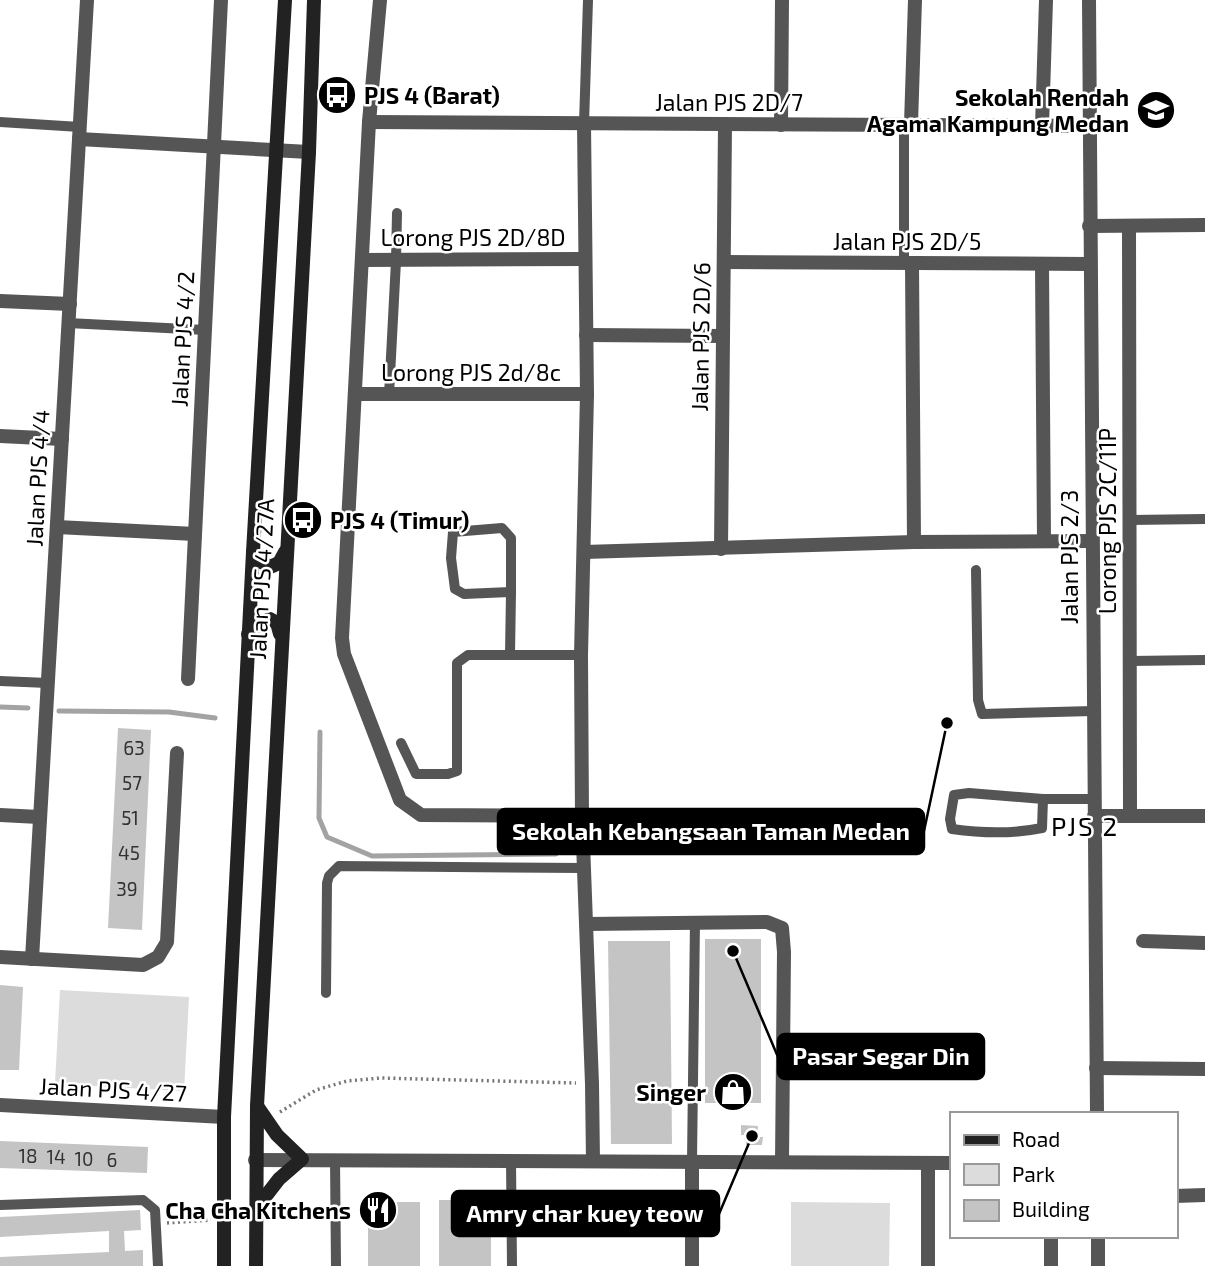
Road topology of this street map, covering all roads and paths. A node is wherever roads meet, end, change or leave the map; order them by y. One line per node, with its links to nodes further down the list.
1 (87, 0): 21 (street, Jalan PJS 4/4)
2 (221, 0): 22 (street, Jalan PJS 4/2)
3 (278, 0): 12 (main road)
4 (285, 0): 12 (main road, Jalan PJS 4/27A)
5 (314, 0): 24 (main road, Jalan PJS 4/27A)
6 (380, 0): 14 (street)
7 (588, 0): 15 (lane)
8 (782, 0): 18 (street)
9 (915, 0): 16 (street)
10 (1046, 0): 19 (street)
11 (1088, 0): 20 (street, Jalan PJS 2/3)
12 (281, 32): 23 (main road, Jalan PJS 4/27A)
13 (0, 122): 21 (lane)
14 (369, 122): 15 (street, Jalan PJS 2D/7); 30 (street)
15 (584, 124): 17 (street, Jalan PJS 2D/7); 29 (street)
16 (908, 124): 18 (street, Jalan PJS 2D/7); 19 (street, Jalan PJS 2D/7); 33 (lane)
17 (725, 125): 18 (street, Jalan PJS 2D/7); 32 (street, Jalan PJS 2D/6)
18 (781, 125)
19 (1042, 125): 20 (street, Jalan PJS 2D/7)
20 (1089, 126): 27 (street, Jalan PJS 2/3)
21 (80, 133): 22 (street); 37 (street, Jalan PJS 4/4)
22 (214, 147): 23 (street); 39 (street, Jalan PJS 4/2)
23 (275, 151): 24 (street); 56 (main road, Jalan PJS 4/27A)
24 (309, 152): 55 (main road, Jalan PJS 4/27A)
25 (397, 214): 31 (lane)
26 (1205, 225): 28 (street)
27 (1089, 226): 28 (street); 34 (street, Jalan PJS 2/3)
28 (1129, 226): 48 (street, Lorong PJS 2C/11P)
29 (584, 259): 31 (street, Lorong PJS 2D/8D); 40 (street)
30 (362, 260): 31 (street, Lorong PJS 2D/8D); 42 (street)
31 (396, 261): 43 (lane)
32 (724, 262): 33 (street, Jalan PJS 2D/5); 41 (street, Jalan PJS 2D/6)
33 (908, 263): 35 (street, Jalan PJS 2D/5); 53 (street)
34 (1089, 264): 35 (street, Jalan PJS 2D/5); 52 (street, Jalan PJS 2/3)
35 (1042, 265): 51 (street)
36 (0, 301): 37 (street)
37 (70, 304): 38 (street, Jalan PJS 4/4)
38 (68, 323): 39 (lane); 46 (street, Jalan PJS 4/4)
39 (205, 330): 50 (street, Jalan PJS 4/2)
40 (586, 335): 41 (street); 44 (street)
41 (723, 336): 54 (street, Jalan PJS 2D/6)
42 (355, 394): 43 (street, Lorong PJS 2d/8c); 75 (street)
43 (389, 394): 44 (street, Lorong PJS 2d/8c)
44 (587, 394): 57 (street)
45 (0, 436): 46 (street)
46 (62, 439): 49 (street, Jalan PJS 4/4)
47 (1205, 519): 48 (lane)
48 (1130, 520): 65 (street, Lorong PJS 2C/11P)
49 (57, 527): 50 (street); 68 (street, Jalan PJS 4/4)
50 (195, 534): 66 (street, Jalan PJS 4/2)
51 (1044, 541): 52 (street); 53 (street)
52 (1092, 541): 69 (street, Jalan PJS 2/3)
53 (914, 542): 54 (street)
54 (721, 549): 57 (street)
55 (286, 551): 56 (main road); 61 (main road, Jalan PJS 4/27A)
56 (253, 552): 60 (main road, Jalan PJS 4/27A)
57 (584, 552): 63 (street)
58 (976, 570): 69 (lane)
59 (511, 592): 59 (lane); 62 (lane)
60 (248, 634): 61 (main road); 94 (main road, Jalan PJS 4/27A)
61 (281, 636): 92 (main road, Jalan PJS 4/27A)
62 (510, 655): 63 (lane); 70 (lane)
63 (582, 655): 75 (street)
64 (1205, 660): 65 (lane)
65 (1130, 661): 77 (street, Lorong PJS 2C/11P)
66 (188, 679)
67 (0, 681): 68 (lane)
68 (48, 682): 79 (street, Jalan PJS 4/4)
69 (1093, 711): 73 (street, Jalan PJS 2/3)
70 (401, 743)
71 (177, 753): 86 (street)
72 (1043, 799): 72 (lane); 73 (lane)
73 (1094, 799): 76 (street, Jalan PJS 2/3)
74 (0, 815): 79 (street)
75 (582, 816): 80 (street)
76 (1094, 816): 77 (street); 88 (street, Jalan PJS 2/3)
77 (1130, 816): 78 (street)
78 (1205, 816)
79 (39, 817): 86 (street, Jalan PJS 4/4)
80 (583, 868): 82 (street); 87 (lane)
81 (695, 921): 82 (street); 101 (lane); 102 (street)
82 (587, 923): 90 (street)
83 (1143, 941): 84 (street)
84 (1205, 943)
85 (0, 957): 86 (street)
86 (32, 959)
87 (326, 993)
88 (1097, 1068): 89 (street); 93 (street, Jalan PJS 2/3)
89 (1205, 1069)
90 (592, 1084): 95 (path); 100 (street)
91 (0, 1105): 94 (street, Jalan PJS 4/27)
92 (257, 1106): 95 (main road); 98 (main road, Jalan PJS 4/27A)
93 (1097, 1112)
94 (224, 1117): 109 (main road, Jalan PJS 4/27A)
95 (266, 1121): 96 (main road)
96 (302, 1159): 97 (street); 98 (street); 108 (main road)
97 (335, 1159): 99 (street); 116 (lane)
98 (255, 1160): 108 (main road, Jalan PJS 4/27A)
99 (511, 1160): 100 (street); 117 (lane)
100 (593, 1161): 101 (street)
101 (692, 1161): 102 (street); 118 (street)
102 (782, 1162): 103 (street)
103 (928, 1163): 104 (street); 119 (street)
104 (950, 1163)
105 (1205, 1195): 106 (street)
106 (1177, 1196)
107 (0, 1205): 110 (lane)
108 (255, 1210): 115 (main road, Jalan PJS 4/27A)
109 (224, 1219): 110 (path); 114 (main road, Jalan PJS 4/27A)
110 (156, 1224): 113 (lane)
111 (1051, 1238): 120 (street)
112 (1098, 1238): 121 (street)
113 (158, 1266)
114 (224, 1266)
115 (256, 1266)
116 (336, 1266)
117 (512, 1266)
118 (692, 1266)
119 (928, 1266)
120 (1051, 1266)
121 (1098, 1266)

